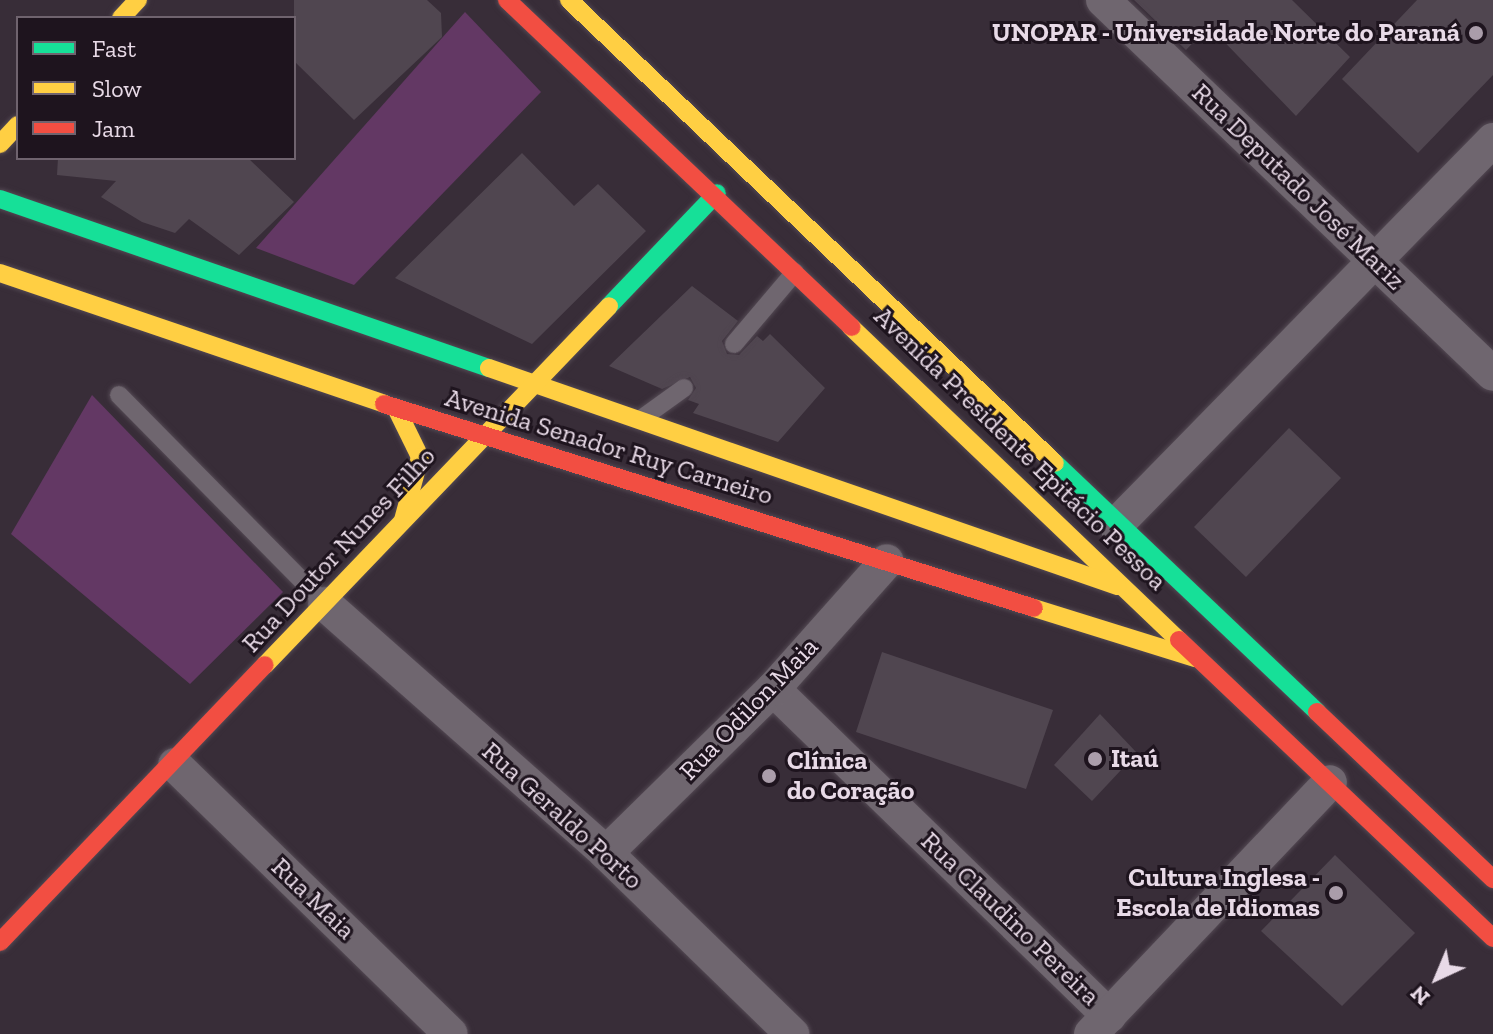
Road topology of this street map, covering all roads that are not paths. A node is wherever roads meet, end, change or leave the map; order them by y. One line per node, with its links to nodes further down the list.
1 (138, 0): 5 (main road)
2 (507, 0): 9 (main road, Avenida Presidente Epitácio Pessoa)
3 (569, 0): 23 (main road, Avenida Presidente Epitácio Pessoa)
4 (1103, 0): 11 (street, Rua Deputado José Mariz)
5 (123, 16)
6 (16, 127): 8 (main road)
7 (1493, 140): 11 (street)
8 (0, 144)
9 (717, 193): 12 (main road, Avenida Presidente Epitácio Pessoa); 16 (main road, Rua Doutor Nunes Filho)
10 (0, 199): 16 (main road, Avenida Senador Ruy Carneiro)
11 (1372, 259): 15 (street, Rua Deputado José Mariz); 23 (street)
12 (797, 270): 14 (lane); 25 (main road, Avenida Presidente Epitácio Pessoa)
13 (0, 273): 19 (main road, Avenida Senador Ruy Carneiro)
14 (734, 344)
15 (1493, 374)
16 (534, 384): 20 (main road, Avenida Senador Ruy Carneiro); 21 (main road, Rua Doutor Nunes Filho)
17 (684, 388): 20 (lane)
18 (119, 395): 27 (lane)
19 (396, 408): 21 (main road, Avenida Senador Ruy Carneiro); 22 (main road)
20 (639, 419): 25 (main road, Avenida Senador Ruy Carneiro)
21 (482, 434): 22 (main road, Rua Doutor Nunes Filho); 24 (main road, Avenida Senador Ruy Carneiro)
22 (403, 520): 27 (main road, Rua Doutor Nunes Filho)
23 (1116, 525): 26 (main road, Avenida Presidente Epitácio Pessoa)
24 (887, 561): 28 (main road, Avenida Senador Ruy Carneiro); 29 (street, Rua Odilon Maia)
25 (1129, 590): 26 (main road); 28 (main road, Avenida Presidente Epitácio Pessoa)
26 (1194, 599): 33 (main road, Avenida Presidente Epitácio Pessoa)
27 (325, 604): 30 (main road, Rua Doutor Nunes Filho); 32 (street, Rua Geraldo Porto)
28 (1205, 662): 31 (main road, Avenida Presidente Epitácio Pessoa)
29 (773, 689): 32 (street, Rua Odilon Maia); 36 (street, Rua Claudino Pereira)
30 (175, 765): 35 (main road, Rua Doutor Nunes Filho); 37 (street, Rua Maia)
31 (1330, 782): 34 (main road, Avenida Presidente Epitácio Pessoa); 36 (street)
32 (606, 853): 38 (street, Rua Geraldo Porto)
33 (1493, 879)
34 (1493, 938)
35 (0, 942)
36 (1100, 1025)
37 (451, 1034)
38 (792, 1034)

